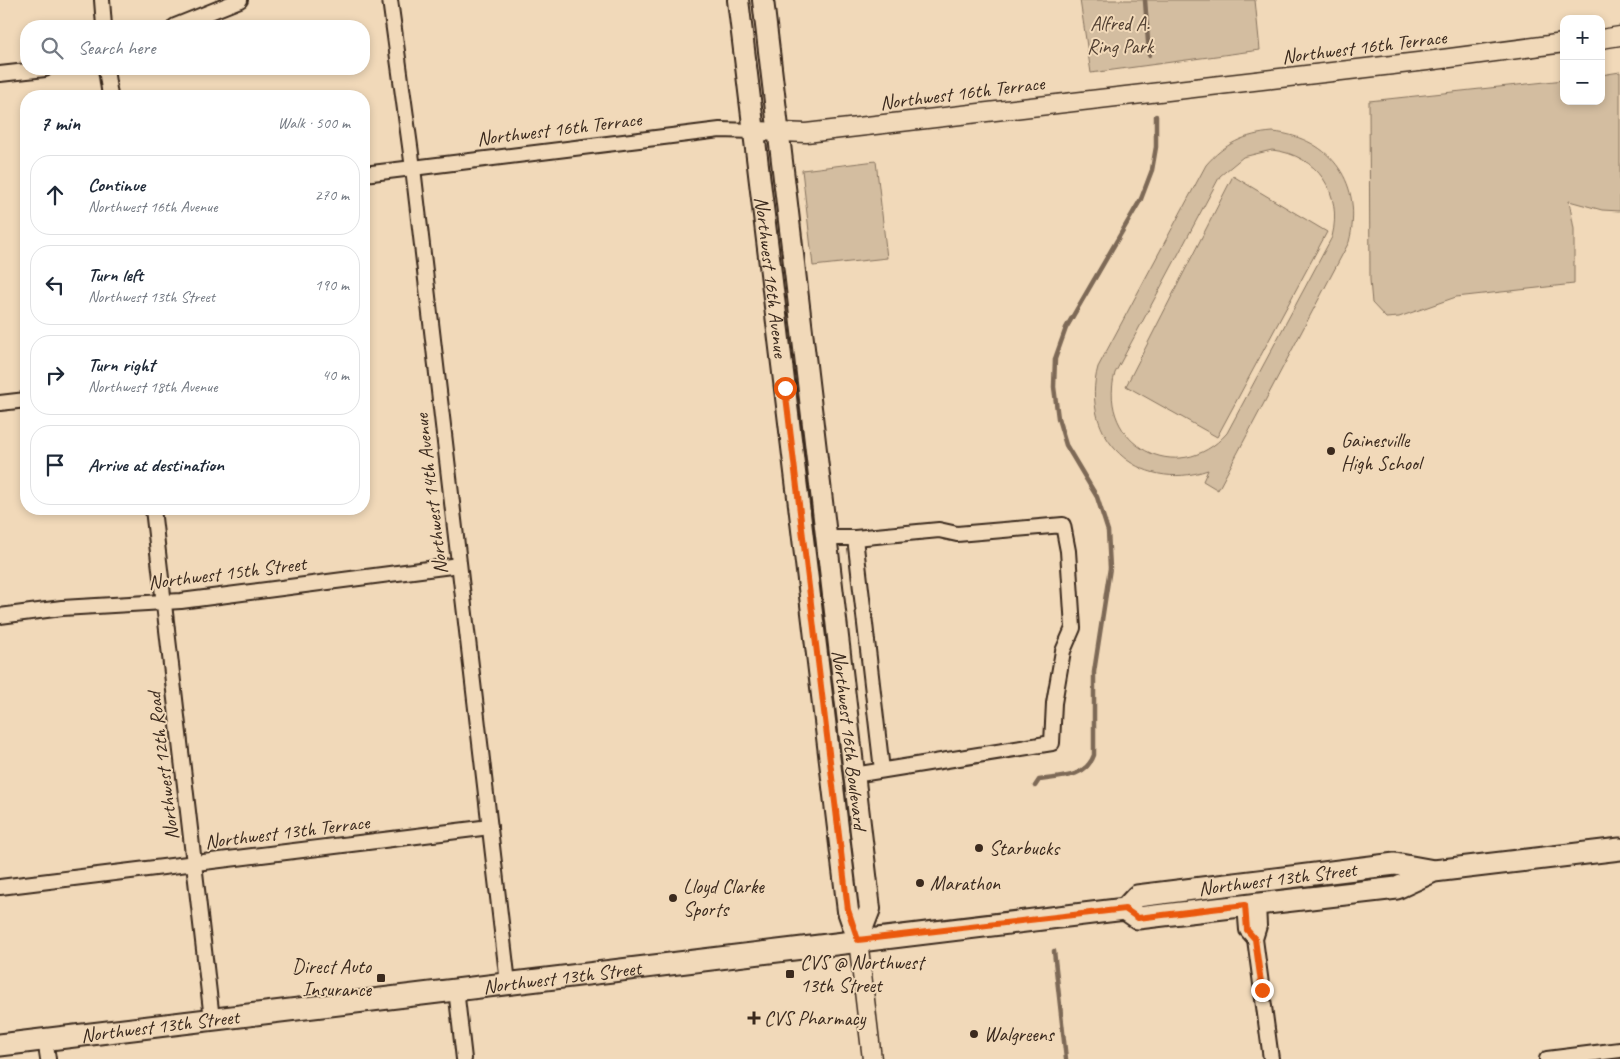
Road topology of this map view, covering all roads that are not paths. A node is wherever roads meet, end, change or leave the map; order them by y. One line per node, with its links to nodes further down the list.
1 (102, 0): 6 (street)
2 (240, 0): 7 (street)
3 (390, 0): 17 (street, Northwest 14th Avenue)
4 (738, 0): 15 (main road, Northwest 16th Avenue)
5 (763, 0): 16 (main road, Northwest 16th Avenue)
6 (104, 20)
7 (189, 20)
8 (1620, 36): 9 (street)
9 (1605, 38)
10 (1560, 44): 16 (street, Northwest 16th Terrace)
11 (20, 72): 12 (street)
12 (0, 74)
13 (107, 75): 14 (street)
14 (109, 90)
15 (754, 131): 16 (street, Northwest 16th Terrace); 17 (street, Northwest 16th Terrace); 19 (main road, Northwest 16th Avenue)
16 (779, 132): 20 (main road, Northwest 16th Avenue)
17 (413, 168): 18 (street, Northwest 16th Terrace); 27 (street, Northwest 14th Avenue)
18 (370, 173)
19 (785, 388): 20 (main road); 24 (main road, Northwest 16th Avenue)
20 (808, 389): 25 (main road, Northwest 16th Avenue)
21 (20, 401): 22 (street)
22 (0, 403)
23 (154, 515): 28 (street, Northwest 12th Road)
24 (803, 537): 25 (main road); 40 (main road, Northwest 16th Avenue)
25 (826, 538): 26 (street); 31 (main road, Northwest 16th Boulevard)
26 (856, 538): 30 (street); 30 (street)
27 (459, 565): 28 (street, Northwest 15th Street); 32 (street, Northwest 14th Avenue)
28 (164, 602): 29 (street, Northwest 15th Street); 34 (street, Northwest 12th Road)
29 (0, 616)
30 (882, 770): 31 (street)
31 (854, 775): 40 (main road, Northwest 16th Boulevard)
32 (490, 827): 34 (street, Northwest 13th Terrace); 41 (street, Northwest 14th Avenue)
33 (1620, 849): 36 (main road, Northwest 13th Street)
34 (195, 864): 37 (street, Northwest 13th Terrace); 43 (street, Northwest 12th Road)
35 (1394, 864): 36 (main road, Northwest 13th Street); 38 (main road); 39 (main road, Northwest 13th Street)
36 (1434, 871): 38 (main road, Northwest 13th Street)
37 (0, 887)
38 (1251, 905): 39 (main road, Northwest 13th Street); 49 (street)
39 (1125, 909): 40 (main road, Northwest 13th Street)
40 (858, 940): 41 (main road, Northwest 13th Street); 48 (street, Northwest 16th Avenue)
41 (508, 983): 42 (main road, Northwest 13th Street)
42 (456, 989): 43 (main road, Northwest 13th Street); 47 (street)
43 (212, 1019): 45 (main road, Northwest 13th Street)
44 (0, 1045): 45 (main road, Northwest 13th Street)
45 (46, 1049)
46 (1620, 1050): 50 (street)
47 (464, 1059)
48 (872, 1059)
49 (1271, 1059)
50 (1547, 1059)

